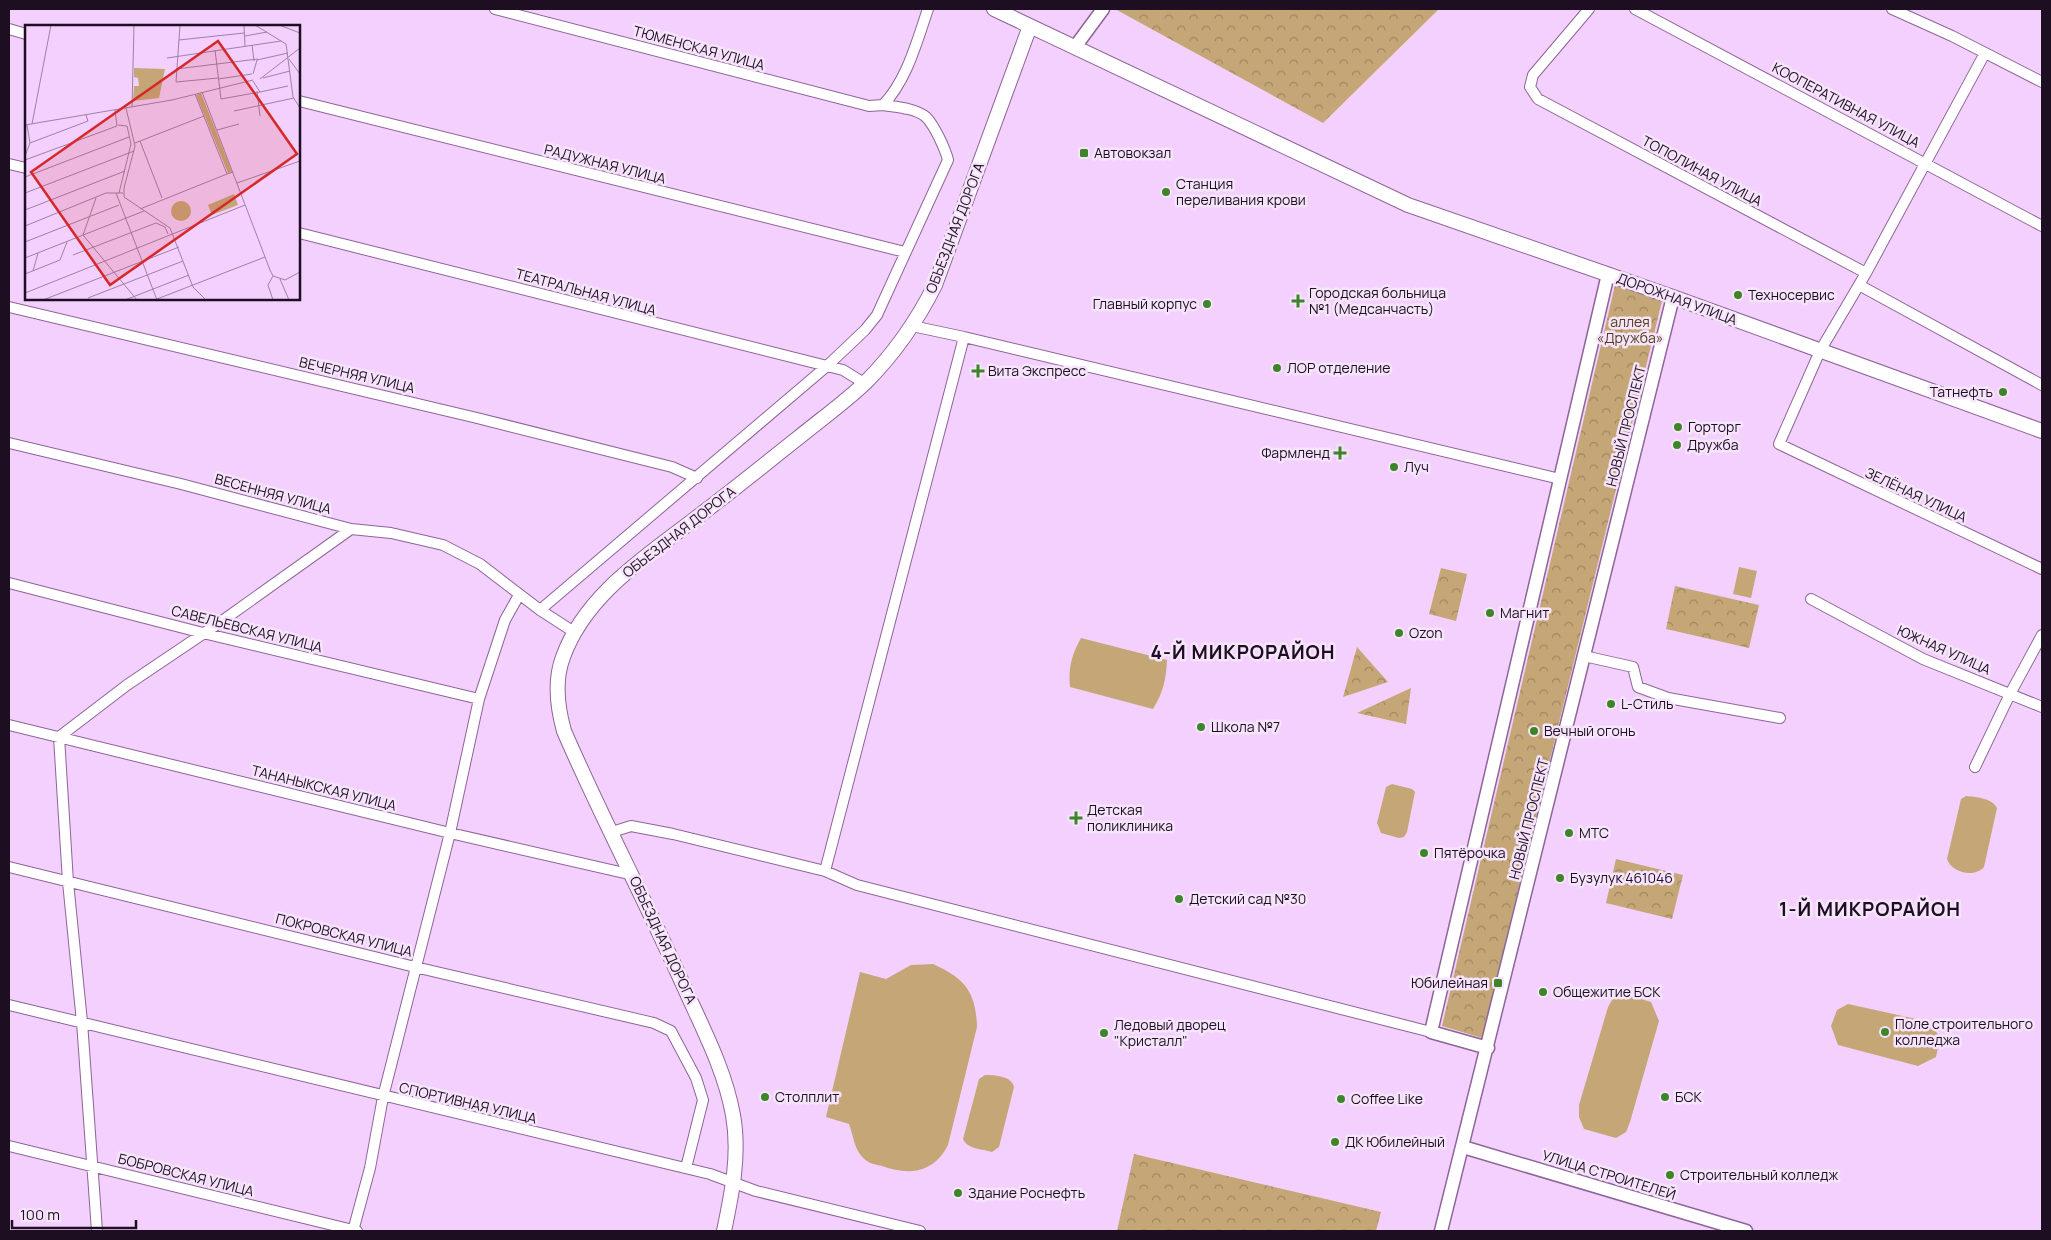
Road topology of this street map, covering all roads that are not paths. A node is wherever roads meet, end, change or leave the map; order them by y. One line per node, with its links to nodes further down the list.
1 (495, 9): 15 (street, ТЮМЕНСКАЯ УЛИЦА)
2 (928, 9): 15 (street)
3 (994, 9): 8 (main road, ДОРОЖНАЯ УЛИЦА)
4 (1103, 9): 11 (street)
5 (1589, 9): 22 (street, ТОПОЛИНАЯ УЛИЦА)
6 (1635, 9): 16 (street, КООПЕРАТИВНАЯ УЛИЦА)
7 (1892, 9): 12 (street)
8 (1030, 26): 11 (main road, ДОРОЖНАЯ УЛИЦА); 27 (main road, ОБЪЕЗДНАЯ ДОРОГА)
9 (9, 29): 10 (street)
10 (25, 34)
11 (1075, 47): 23 (main road, ДОРОЖНАЯ УЛИЦА)
12 (1985, 53): 13 (street); 16 (street)
13 (2042, 82)
14 (300, 102): 21 (street, РАДУЖНАЯ УЛИЦА)
15 (883, 105): 21 (street, ТЮМЕНСКАЯ УЛИЦА)
16 (1926, 163): 19 (street, КООПЕРАТИВНАЯ УЛИЦА); 22 (street)
17 (9, 164): 18 (street)
18 (25, 168)
19 (2042, 226)
20 (300, 233): 30 (street, ТЕАТРАЛЬНАЯ УЛИЦА)
21 (905, 252): 30 (street)
22 (1866, 273): 24 (street)
23 (1608, 274): 25 (main road, ДОРОЖНАЯ УЛИЦА); 36 (street)
24 (1859, 285): 29 (street); 32 (street)
25 (1673, 297): 29 (main road, ДОРОЖНАЯ УЛИЦА); 46 (street, НОВЫЙ ПРОСПЕКТ)
26 (9, 307): 35 (street, ВЕЧЕРНЯЯ УЛИЦА)
27 (912, 326): 28 (street); 31 (main road, ОБЪЕЗДНАЯ ДОРОГА)
28 (964, 337): 36 (street); 57 (street)
29 (1820, 351): 33 (main road, ДОРОЖНАЯ УЛИЦА); 38 (street, ЗЕЛЁНАЯ УЛИЦА)
30 (826, 366): 31 (street, ТЕАТРАЛЬНАЯ УЛИЦА); 35 (street)
31 (864, 383): 43 (main road, ОБЪЕЗДНАЯ ДОРОГА)
32 (2042, 385)
33 (2042, 431)
34 (9, 443): 37 (street, ВЕСЕННЯЯ УЛИЦА)
35 (697, 478): 42 (street)
36 (1560, 479): 63 (street)
37 (351, 529): 40 (street, ВЕСЕННЯЯ УЛИЦА); 44 (street)
38 (2042, 569)
39 (9, 583): 44 (street, САВЕЛЬЕВСКАЯ УЛИЦА)
40 (519, 595): 42 (street, ВЕСЕННЯЯ УЛИЦА); 48 (street)
41 (1811, 599): 47 (street, ЮЖНАЯ УЛИЦА)
42 (540, 610): 43 (street, ВЕСЕННЯЯ УЛИЦА)
43 (574, 632): 54 (main road, ОБЪЕЗДНАЯ ДОРОГА)
44 (203, 634): 48 (street, САВЕЛЬЕВСКАЯ УЛИЦА); 52 (street)
45 (2042, 635): 47 (street)
46 (1584, 656): 50 (street); 64 (street, НОВЫЙ ПРОСПЕКТ)
47 (2010, 694): 49 (street, ЮЖНАЯ УЛИЦА); 53 (street)
48 (479, 699): 55 (street)
49 (2042, 707)
50 (1780, 718)
51 (9, 725): 52 (street, ТАНАНЫКСКАЯ УЛИЦА)
52 (59, 737): 55 (street, ТАНАНЫКСКАЯ УЛИЦА); 59 (street)
53 (1974, 767)
54 (612, 832): 57 (street); 58 (main road, ОБЪЕЗДНАЯ ДОРОГА)
55 (450, 834): 58 (street, ТАНАНЫКСКАЯ УЛИЦА); 60 (street)
56 (9, 867): 59 (street, ПОКРОВСКАЯ УЛИЦА)
57 (825, 871): 63 (street)
58 (633, 875): 70 (main road, ОБЪЕЗДНАЯ ДОРОГА)
59 (68, 882): 60 (street, ПОКРОВСКАЯ УЛИЦА); 62 (street)
60 (415, 967): 65 (street); 69 (street, ПОКРОВСКАЯ УЛИЦА)
61 (9, 1005): 62 (street, СПОРТИВНАЯ УЛИЦА)
62 (82, 1022): 65 (street, СПОРТИВНАЯ УЛИЦА); 68 (street)
63 (1432, 1032): 64 (street)
64 (1488, 1048): 67 (street, НОВЫЙ ПРОСПЕКТ)
65 (383, 1097): 69 (street, СПОРТИВНАЯ УЛИЦА); 72 (street)
66 (9, 1146): 68 (street, БОБРОВСКАЯ УЛИЦА)
67 (1463, 1147): 75 (street, НОВЫЙ ПРОСПЕКТ); 76 (street, УЛИЦА СТРОИТЕЛЕЙ)
68 (91, 1166): 71 (street); 72 (street, БОБРОВСКАЯ УЛИЦА)
69 (686, 1168): 70 (street, СПОРТИВНАЯ УЛИЦА)
70 (734, 1182): 73 (main road, ОБЪЕЗДНАЯ ДОРОГА); 74 (street, СПОРТИВНАЯ УЛИЦА)
71 (97, 1231)
72 (355, 1231)
73 (724, 1231)
74 (920, 1231)
75 (1441, 1231)
76 (1746, 1231)

